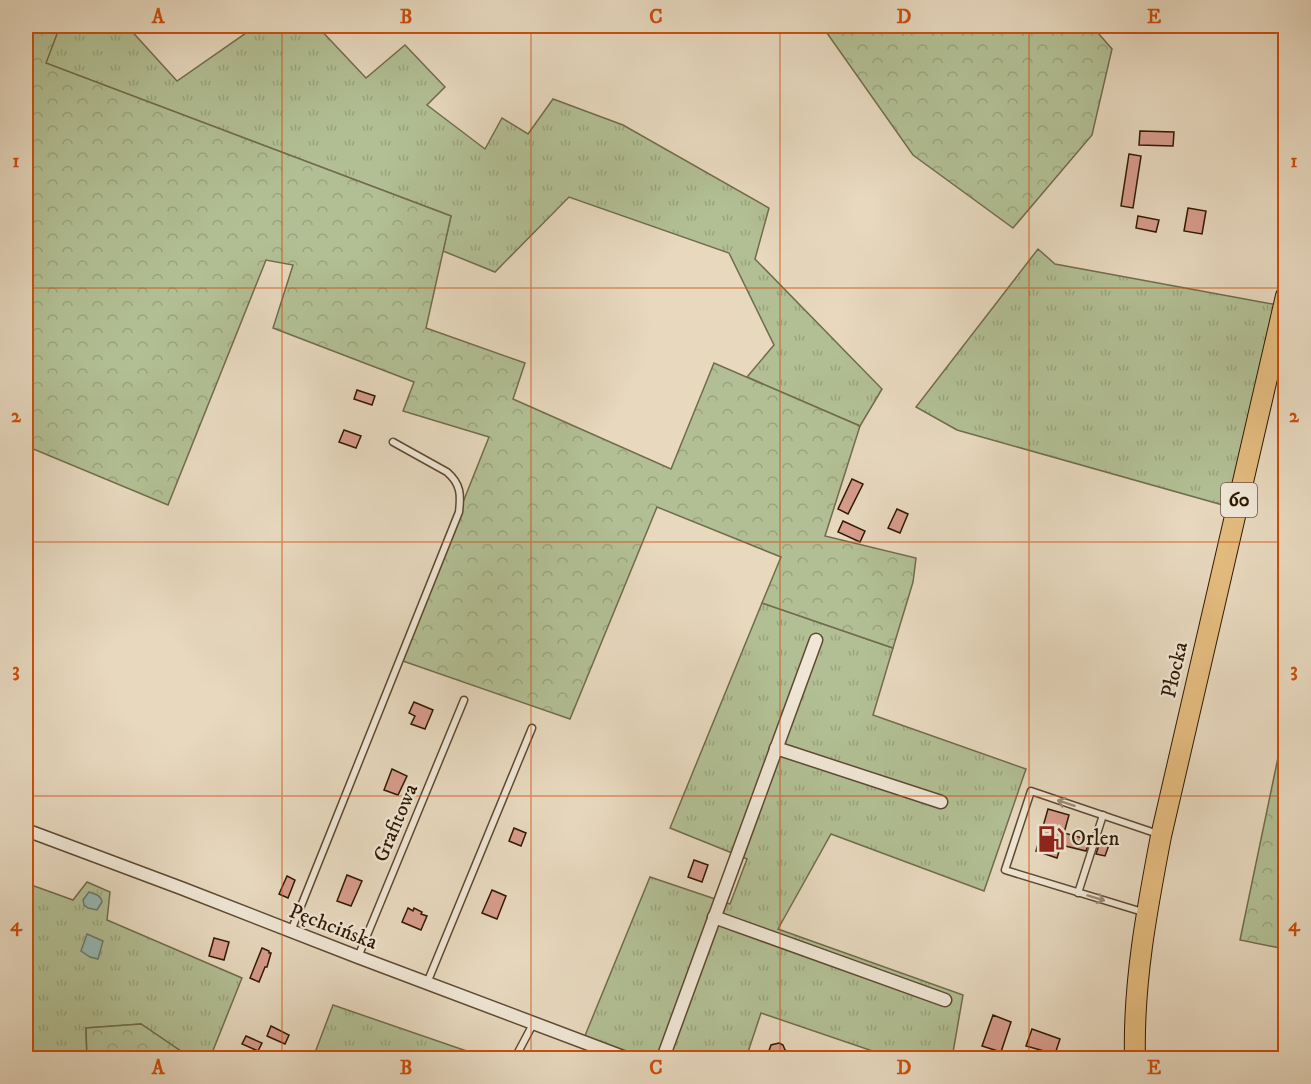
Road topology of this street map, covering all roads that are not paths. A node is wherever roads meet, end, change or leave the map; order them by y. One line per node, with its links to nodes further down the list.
1 (1286, 296): 10 (main road, Płocka / 60)
2 (393, 442): 14 (lane)
3 (816, 640): 6 (street)
4 (464, 700): 15 (lane, Grafitowa)
5 (532, 728): 16 (lane)
6 (776, 748): 7 (street); 13 (street)
7 (941, 802)
8 (1103, 815): 10 (lane); 11 (lane); 11 (lane, one-way to 11)
9 (26, 830): 14 (street, Pęchcińska)
10 (1161, 836): 12 (main road, Płocka / 60)
11 (1078, 893): 12 (lane, one-way to 12)
12 (1146, 913): 22 (main road, Płocka / 60)
13 (714, 917): 17 (street); 21 (street)
14 (291, 931): 15 (street, Pęchcińska)
15 (358, 957): 16 (street, Pęchcińska)
16 (427, 984): 18 (street, Pęchcińska)
17 (945, 1000)
18 (533, 1024): 19 (lane); 20 (street, Pęchcińska)
19 (515, 1059)
20 (626, 1059)
21 (663, 1059)
22 (1135, 1059)

